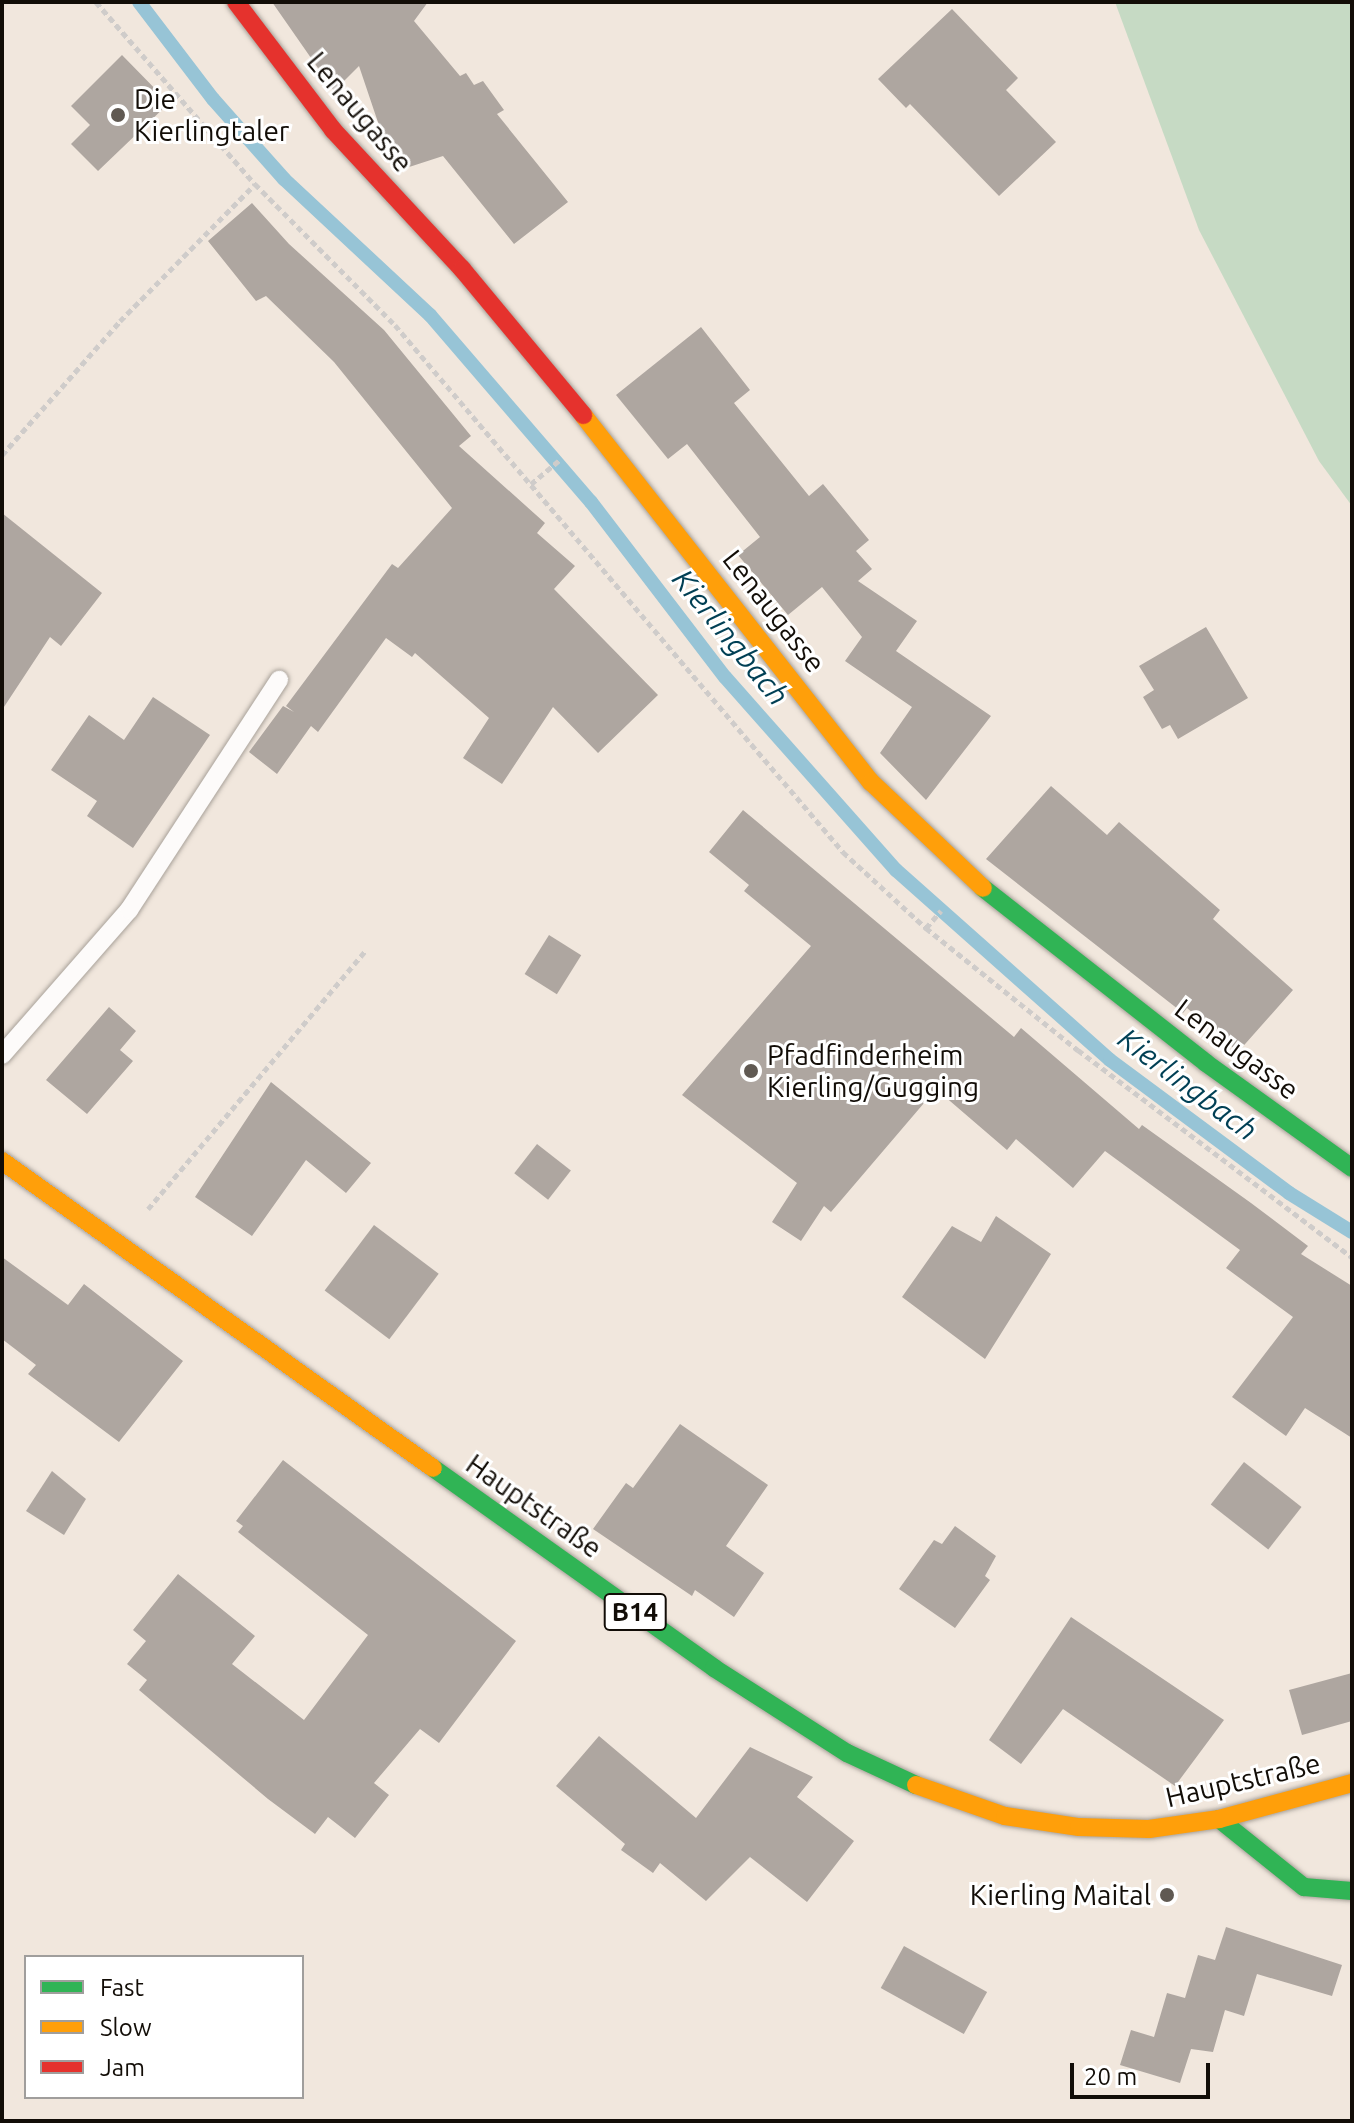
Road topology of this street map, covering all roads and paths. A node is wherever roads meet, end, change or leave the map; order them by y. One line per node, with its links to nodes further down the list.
1 (96, 2): 3 (path)
2 (236, 2): 13 (street, Lenaugasse)
3 (255, 184): 4 (path); 6 (path)
4 (2, 455)
5 (543, 473): 6 (path)
6 (531, 484): 9 (path)
7 (279, 680): 11 (lane)
8 (935, 918): 9 (path)
9 (926, 928): 15 (path)
10 (365, 951): 14 (path)
11 (2, 1055)
12 (2, 1161): 14 (street, Hauptstraße / B14)
13 (1352, 1168)
14 (119, 1244): 17 (street, Hauptstraße / B14)
15 (1352, 1257)
16 (1352, 1783): 17 (street, Hauptstraße / B14)
17 (1219, 1819): 18 (street)
18 (1352, 1891)

